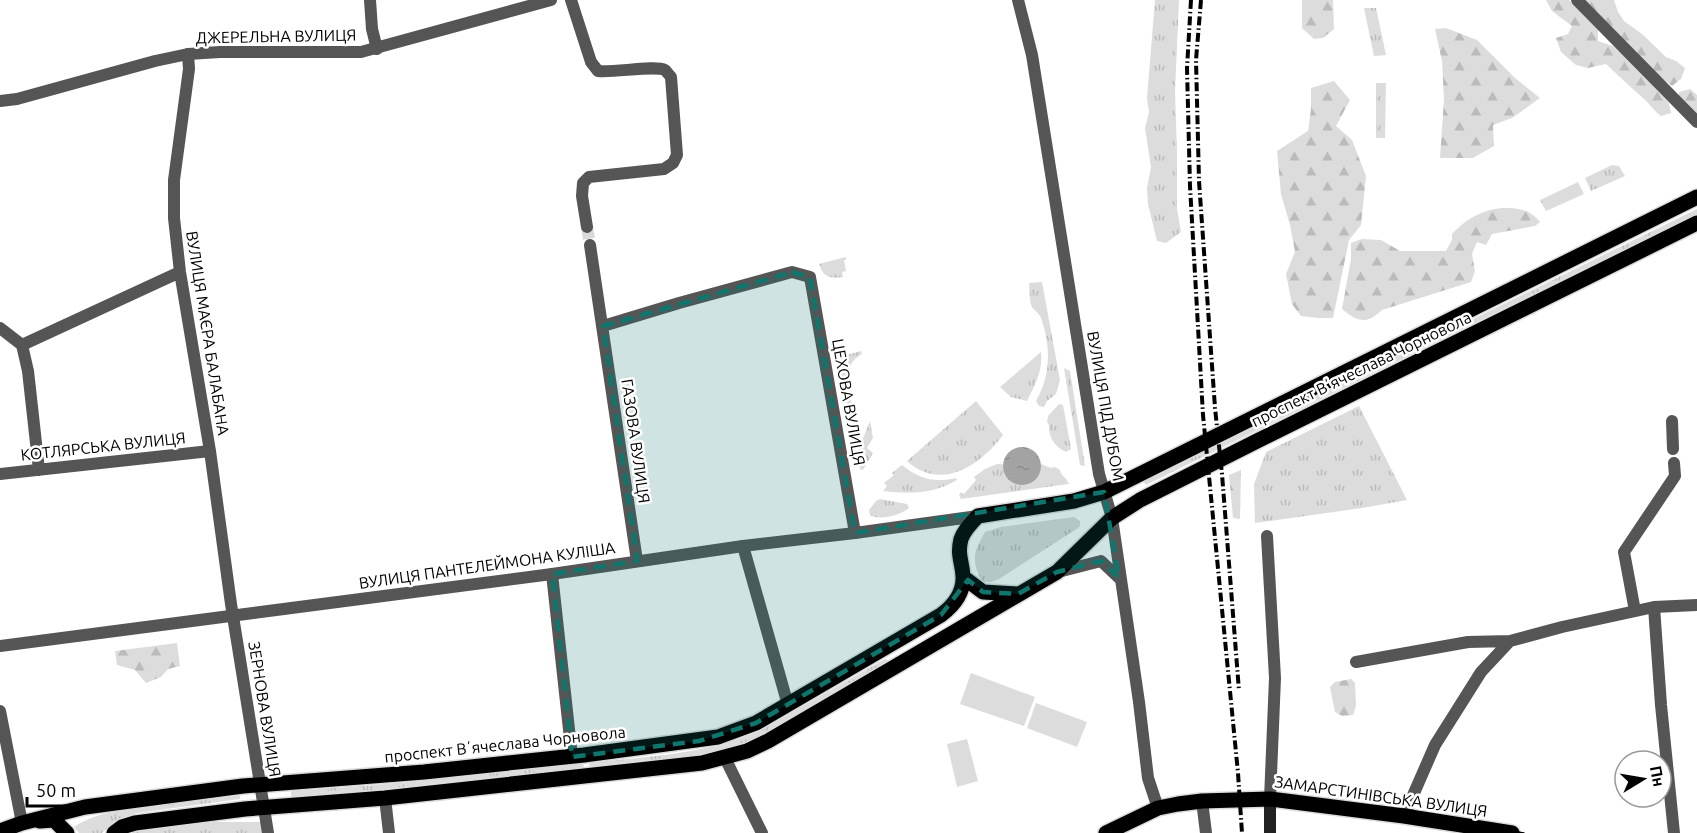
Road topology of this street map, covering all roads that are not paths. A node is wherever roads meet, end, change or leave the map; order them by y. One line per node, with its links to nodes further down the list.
1 (370, 0): 7 (street)
2 (551, 0): 7 (street, ДЖЕРЕЛЬНА ВУЛИЦЯ)
3 (571, 0): 13 (street)
4 (1008, 0): 6 (street, ВУЛИЦЯ ПІД ДУБОМ)
5 (1577, 0): 10 (street)
6 (1019, 4): 25 (street, ВУЛИЦЯ ПІД ДУБОМ)
7 (377, 48): 8 (street, ДЖЕРЕЛЬНА ВУЛИЦЯ)
8 (188, 54): 9 (street, ДЖЕРЕЛЬНА ВУЛИЦЯ); 15 (street, ВУЛИЦЯ МАЄРА БАЛАБАНА)
9 (0, 102)
10 (1697, 122)
11 (1697, 197): 25 (main road, проспект Вʼячеслава Чорновола)
12 (1697, 223): 27 (main road, проспект Вʼячеслава Чорновола)
13 (587, 226)
14 (590, 245): 16 (street, ГАЗОВА ВУЛИЦЯ)
15 (180, 272): 18 (street); 21 (street, ВУЛИЦЯ МАЄРА БАЛАБАНА)
16 (603, 326): 28 (street, ЦЕХОВА ВУЛИЦЯ); 31 (street, ГАЗОВА ВУЛИЦЯ)
17 (0, 328): 18 (street)
18 (22, 345): 23 (street)
19 (1672, 421): 20 (street)
20 (1673, 449)
21 (210, 451): 23 (street, КОТЛЯРСЬКА ВУЛИЦЯ); 40 (street, ВУЛИЦЯ МАЄРА БАЛАБАНА)
22 (1674, 463): 39 (street)
23 (39, 470): 24 (street, КОТЛЯРСЬКА ВУЛИЦЯ)
24 (0, 474)
25 (1104, 492): 26 (main road, проспект Вʼячеслава Чорновола); 27 (street, ВУЛИЦЯ ПІД ДУБОМ)
26 (978, 516): 28 (street, ВУЛИЦЯ ПАНТЕЛЕЙМОНА КУЛІША); 34 (main road)
27 (1112, 518): 32 (main road, проспект Вʼячеслава Чорновола); 35 (street, ВУЛИЦЯ ПІД ДУБОМ)
28 (855, 533): 30 (street, ВУЛИЦЯ ПАНТЕЛЕЙМОНА КУЛІША)
29 (1267, 536): 50 (street)
30 (743, 546): 31 (street, ВУЛИЦЯ ПАНТЕЛЕЙМОНА КУЛІША); 44 (street)
31 (637, 561): 33 (street, ВУЛИЦЯ ПАНТЕЛЕЙМОНА КУЛІША)
32 (1057, 572): 35 (street, проспект Вʼячеслава Чорновола); 36 (main road, проспект Вʼячеслава Чорновола)
33 (552, 574): 40 (street, ВУЛИЦЯ ПАНТЕЛЕЙМОНА КУЛІША); 46 (street)
34 (963, 577): 36 (main road); 44 (main road, проспект Вʼячеслава Чорновола)
35 (1119, 578): 53 (street, ВУЛИЦЯ ПІД ДУБОМ)
36 (1018, 594): 47 (main road, проспект Вʼячеслава Чорновола)
37 (1697, 605): 38 (street)
38 (1654, 607): 39 (street); 66 (street)
39 (1635, 611): 41 (street)
40 (234, 616): 42 (street, ВУЛИЦЯ ПАНТЕЛЕЙМОНА КУЛІША); 48 (street, ЗЕРНОВА ВУЛИЦЯ)
41 (1510, 641): 43 (street); 54 (street)
42 (0, 646)
43 (1356, 662)
44 (788, 705): 46 (main road, проспект Вʼячеслава Чорновола)
45 (0, 711): 55 (street)
46 (572, 757): 48 (main road, проспект Вʼячеслава Чорновола)
47 (725, 758): 49 (main road, проспект Вʼячеслава Чорновола); 61 (street)
48 (260, 785): 52 (street, ЗЕРНОВА ВУЛИЦЯ); 55 (main road, проспект Вʼячеслава Чорновола)
49 (385, 798): 52 (main road, проспект Вʼячеслава Чорновола); 60 (street)
50 (1270, 798): 51 (main road, ЗАМАРСТИНІВСЬКА ВУЛИЦЯ); 54 (main road, ЗАМАРСТИНІВСЬКА ВУЛИЦЯ); 64 (main road)
51 (1202, 801): 53 (main road, ЗАМАРСТИНІВСЬКА ВУЛИЦЯ); 63 (street)
52 (264, 808): 58 (main road, проспект Вʼячеслава Чорновола); 59 (street, ЗЕРНОВА ВУЛИЦЯ)
53 (1158, 808): 62 (main road, ЗАМАРСТИНІВСЬКА ВУЛИЦЯ)
54 (1404, 816): 65 (main road, ЗАМАРСТИНІВСЬКА ВУЛИЦЯ)
55 (22, 823): 56 (main road, проспект Вʼячеслава Чорновола); 57 (main road)
56 (0, 831)
57 (67, 833)
58 (114, 833)
59 (268, 833)
60 (389, 833)
61 (762, 833)
62 (1106, 833)
63 (1206, 833)
64 (1270, 833)
65 (1512, 833)
66 (1674, 833)

